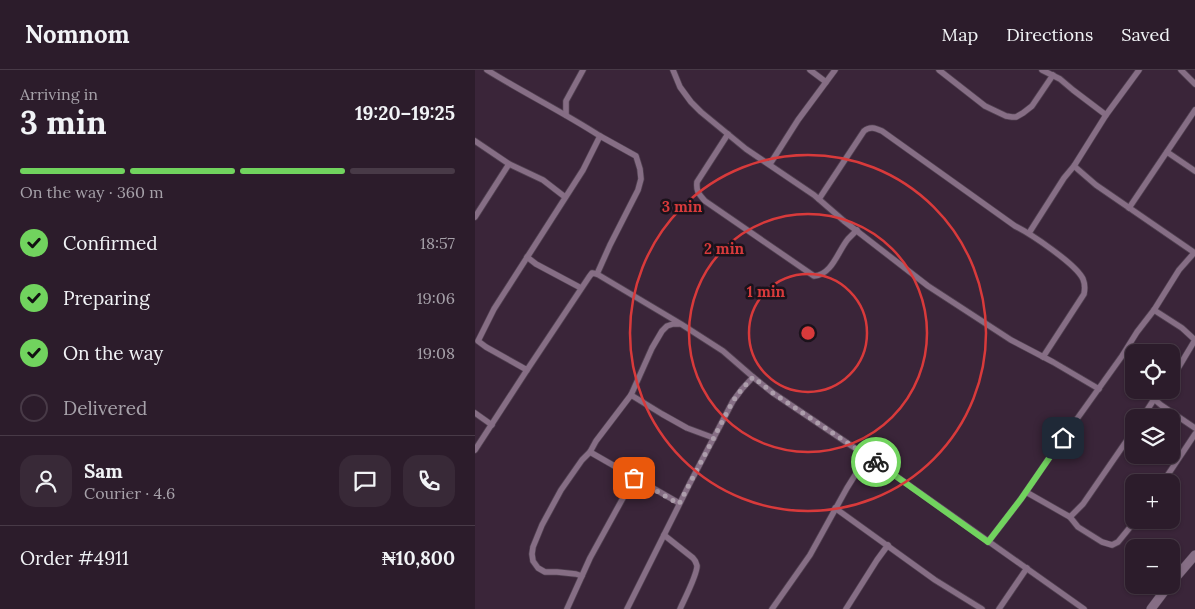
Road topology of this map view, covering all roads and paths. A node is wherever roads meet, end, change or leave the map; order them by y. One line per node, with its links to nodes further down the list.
1 (487, 70): 14 (street)
2 (583, 70): 14 (street)
3 (673, 70): 16 (street)
4 (810, 70): 11 (street)
5 (835, 70): 11 (street)
6 (939, 70): 10 (street)
7 (1042, 70): 10 (street)
8 (1139, 70): 15 (street)
9 (1181, 70): 12 (street)
10 (1053, 75): 15 (street)
11 (826, 82): 21 (street)
12 (1195, 84)
13 (1195, 110): 19 (street)
14 (566, 115): 17 (street)
15 (1106, 115): 22 (street)
16 (728, 134): 21 (street); 28 (street)
17 (600, 136): 24 (street); 32 (street)
18 (475, 141): 20 (street)
19 (1167, 152): 23 (street); 26 (street)
20 (509, 164): 24 (street); 27 (street)
21 (770, 164): 25 (street)
22 (1074, 166): 26 (street); 29 (street)
23 (1195, 171)
24 (565, 197): 31 (street)
25 (819, 199): 28 (street); 29 (street)
26 (1129, 208): 30 (street)
27 (475, 217)
28 (857, 230): 37 (street)
29 (1029, 233): 37 (street)
30 (1195, 253): 34 (street)
31 (527, 257): 33 (street); 36 (street)
32 (597, 274): 33 (street); 35 (street)
33 (581, 288): 39 (street)
34 (1154, 310): 38 (street); 41 (street)
35 (681, 324): 40 (street); 42 (street)
36 (477, 340): 39 (street)
37 (1043, 357): 41 (street)
38 (1180, 365)
39 (527, 370): 45 (street)
40 (753, 377): 48 (street); 52 (street)
41 (1099, 389): 55 (street)
42 (631, 395): 48 (street); 51 (street)
43 (1155, 399): 46 (street)
44 (475, 413): 45 (street)
45 (492, 425): 50 (street)
46 (1195, 428)
47 (1195, 434): 53 (street)
48 (714, 438): 56 (street)
49 (1125, 443): 58 (street)
50 (475, 450)
51 (590, 452): 54 (street); 66 (street)
52 (867, 456): 57 (street); 61 (street)
53 (1168, 474)
54 (634, 478): 56 (street); 66 (street)
55 (1026, 492): 58 (street); 61 (street)
56 (679, 504): 60 (street)
57 (835, 508): 62 (street); 71 (street)
58 (1070, 517): 59 (street)
59 (1129, 529)
60 (664, 536): 69 (street); 70 (street)
61 (988, 542): 64 (street)
62 (888, 545): 72 (street); 73 (street)
63 (1195, 555): 65 (main road)
64 (1027, 568): 74 (street); 75 (street)
65 (1180, 572)
66 (582, 576): 68 (street)
67 (1162, 594): 76 (main road)
68 (567, 609)
69 (627, 609)
70 (680, 609)
71 (772, 609)
72 (847, 609)
73 (982, 609)
74 (999, 609)
75 (1084, 609)
76 (1151, 609)

